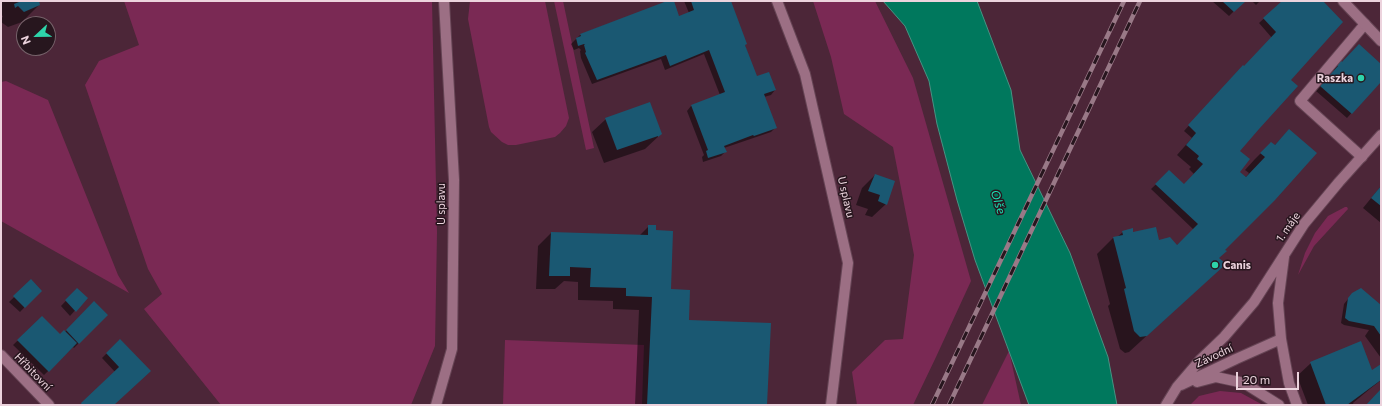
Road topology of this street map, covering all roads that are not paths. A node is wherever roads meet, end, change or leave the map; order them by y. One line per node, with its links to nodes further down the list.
1 (444, 1): 13 (street, U splavu)
2 (777, 1): 14 (street, U splavu)
3 (1343, 1): 4 (street)
4 (1365, 24): 5 (street); 7 (street)
5 (1381, 41)
6 (1381, 135): 7 (street, 1. máje)
7 (1362, 157): 8 (street, 1. máje)
8 (1285, 253): 9 (street, 1. máje); 11 (street)
9 (1281, 339): 11 (street, Závodní); 17 (street, 1. máje)
10 (1, 355): 12 (street, Hřbitovní)
11 (1177, 387): 15 (street); 16 (street)
12 (48, 405)
13 (436, 405)
14 (831, 405)
15 (1166, 405)
16 (1279, 405)
17 (1297, 405)

